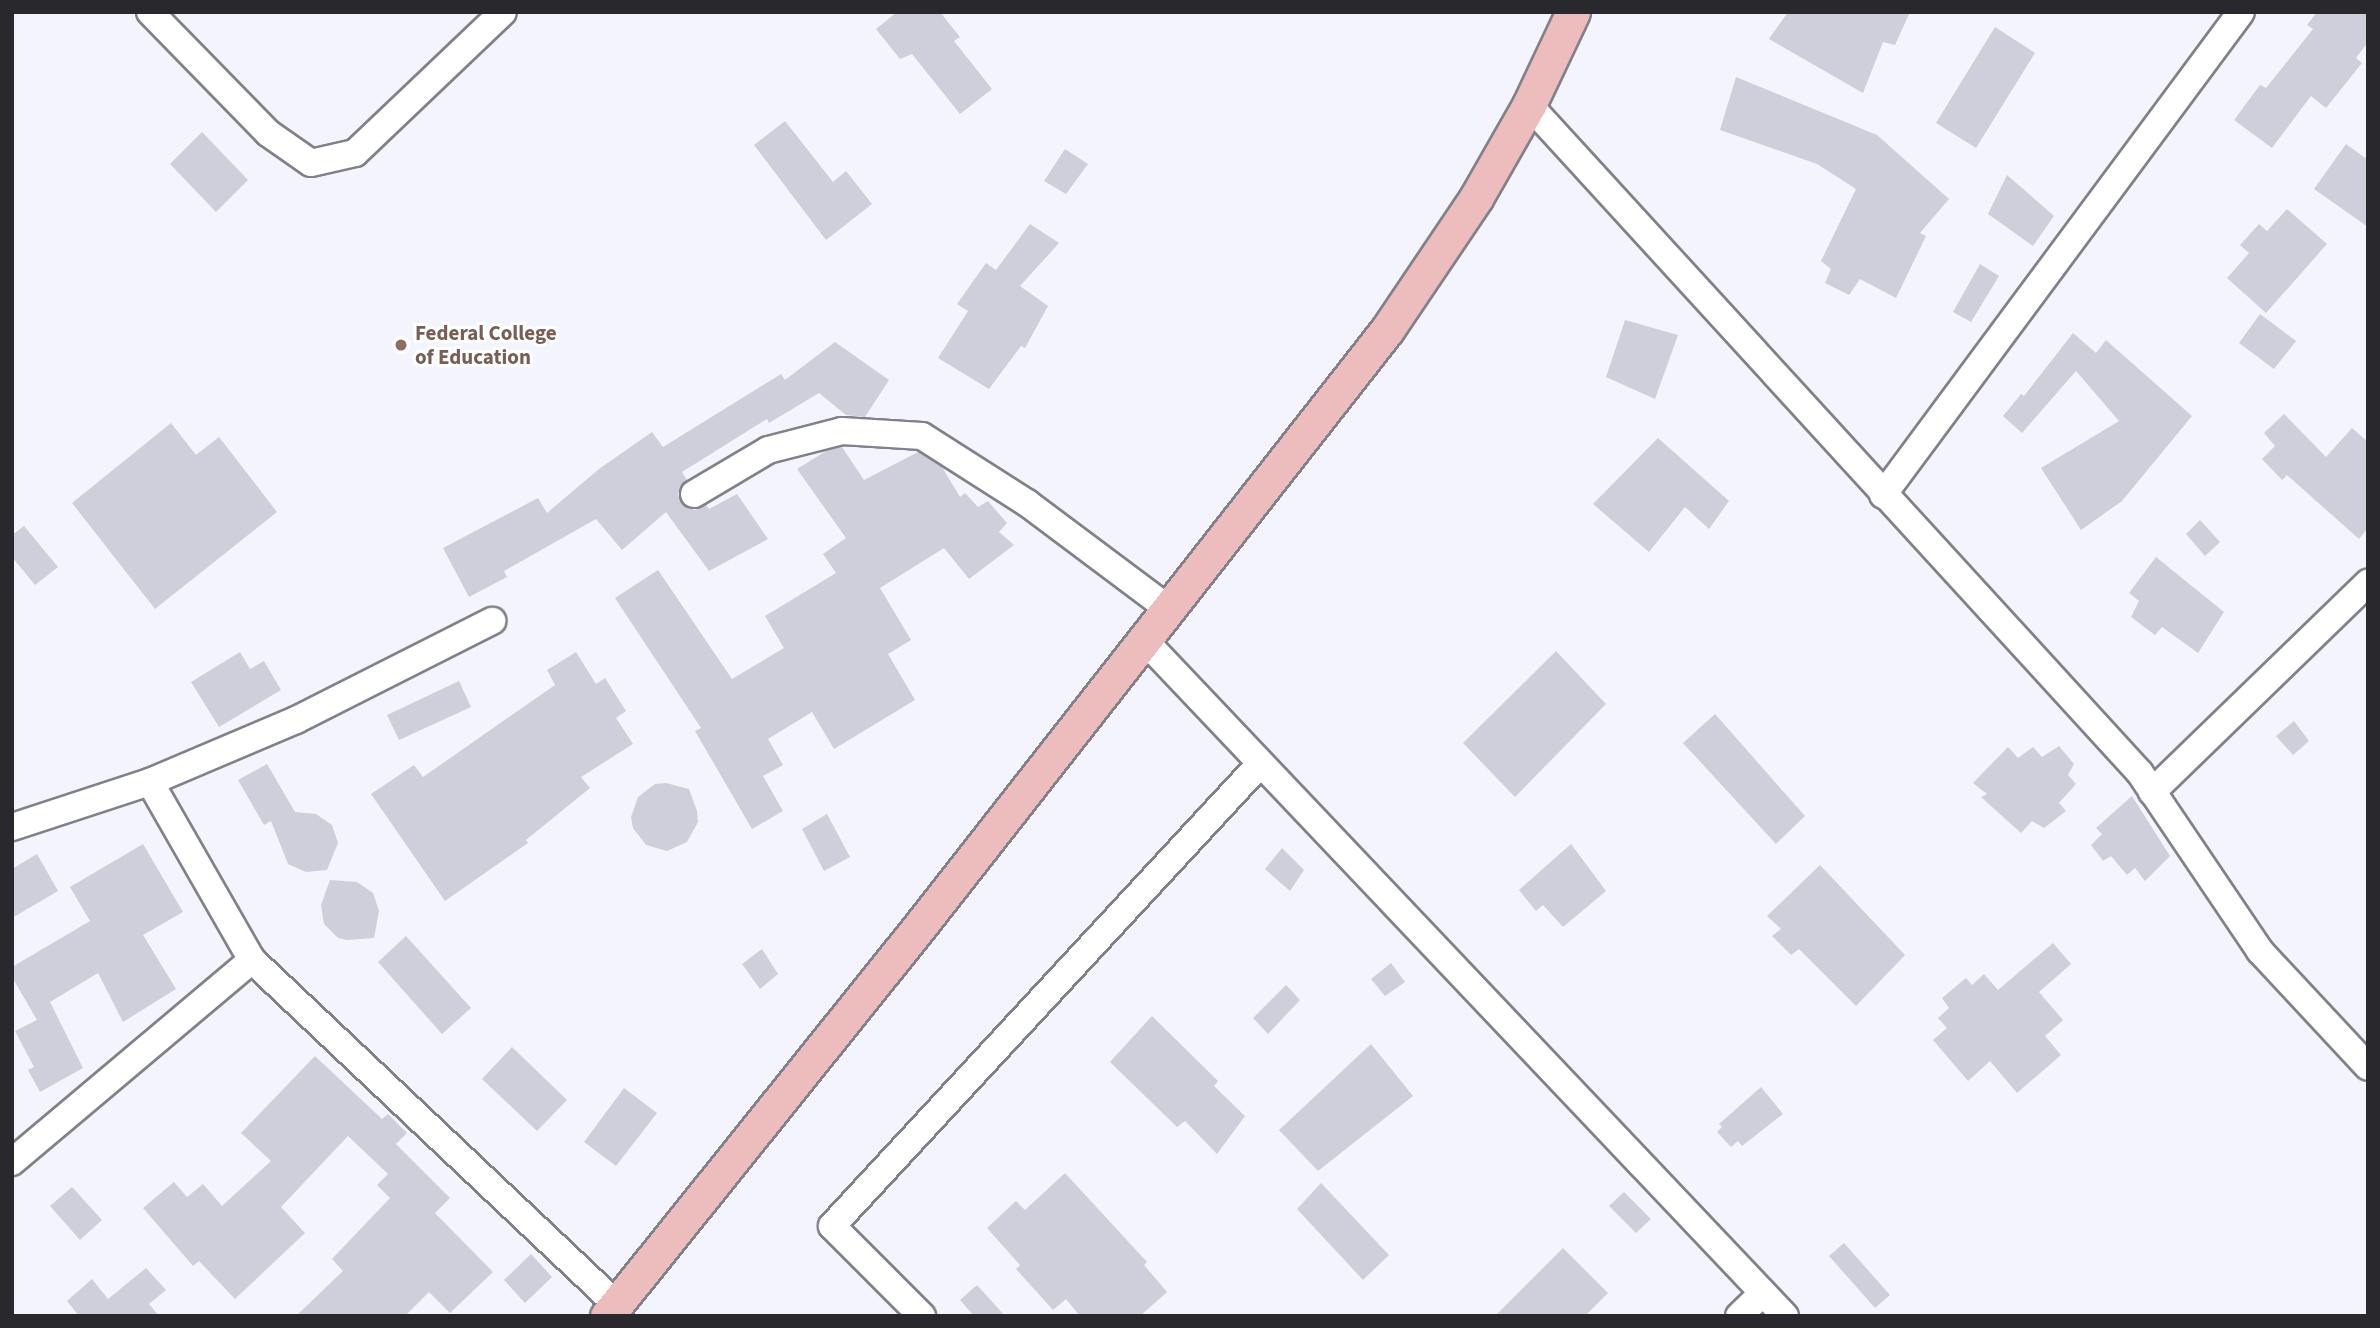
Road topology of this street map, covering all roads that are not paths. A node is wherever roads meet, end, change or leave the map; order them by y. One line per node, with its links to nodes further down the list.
1 (150, 12): 2 (street)
2 (503, 12)
3 (1573, 12): 5 (main road)
4 (2241, 12): 7 (street)
5 (1529, 104): 7 (street); 9 (main road)
6 (694, 494): 9 (street)
7 (1883, 495): 14 (street)
8 (2368, 583): 14 (street)
9 (1170, 610): 11 (main road)
10 (492, 621): 13 (street)
11 (1145, 641): 12 (street); 20 (main road)
12 (1260, 764): 19 (street); 21 (street)
13 (150, 782): 15 (street); 16 (street)
14 (2152, 792): 17 (street)
15 (13, 825)
16 (252, 960): 18 (street); 20 (street)
17 (2368, 1067)
18 (12, 1162)
19 (1763, 1293): 22 (street); 23 (street)
20 (611, 1310)
21 (922, 1316)
22 (1739, 1316)
23 (1785, 1316)

